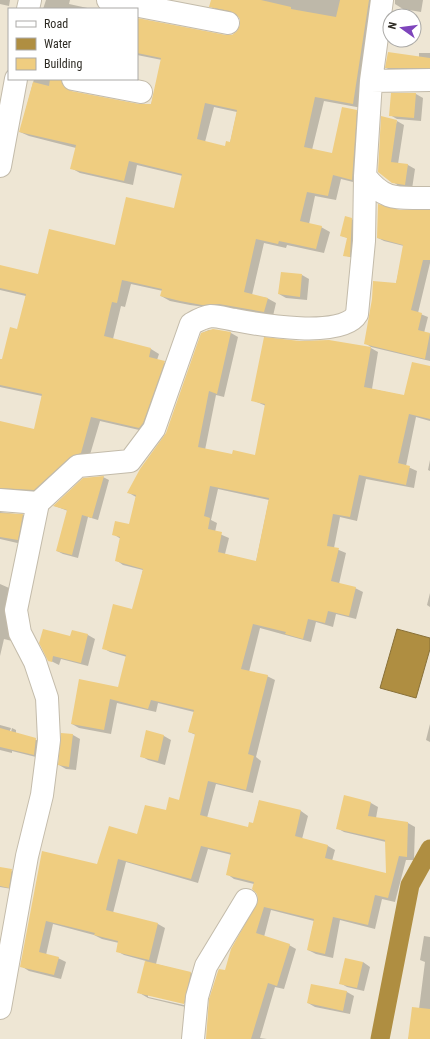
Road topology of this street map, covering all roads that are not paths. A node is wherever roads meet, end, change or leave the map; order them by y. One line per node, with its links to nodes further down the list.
1 (108, 0): 3 (street)
2 (382, 0): 7 (street)
3 (228, 23)
4 (16, 80): 9 (street)
5 (78, 80): 8 (street)
6 (430, 80): 7 (street)
7 (371, 81): 10 (street)
8 (141, 92)
9 (0, 164)
10 (365, 176): 11 (street); 13 (street)
11 (430, 198)
12 (0, 500): 13 (street)
13 (38, 503): 15 (street)
14 (246, 900): 16 (street)
15 (0, 1008)
16 (193, 1039)

